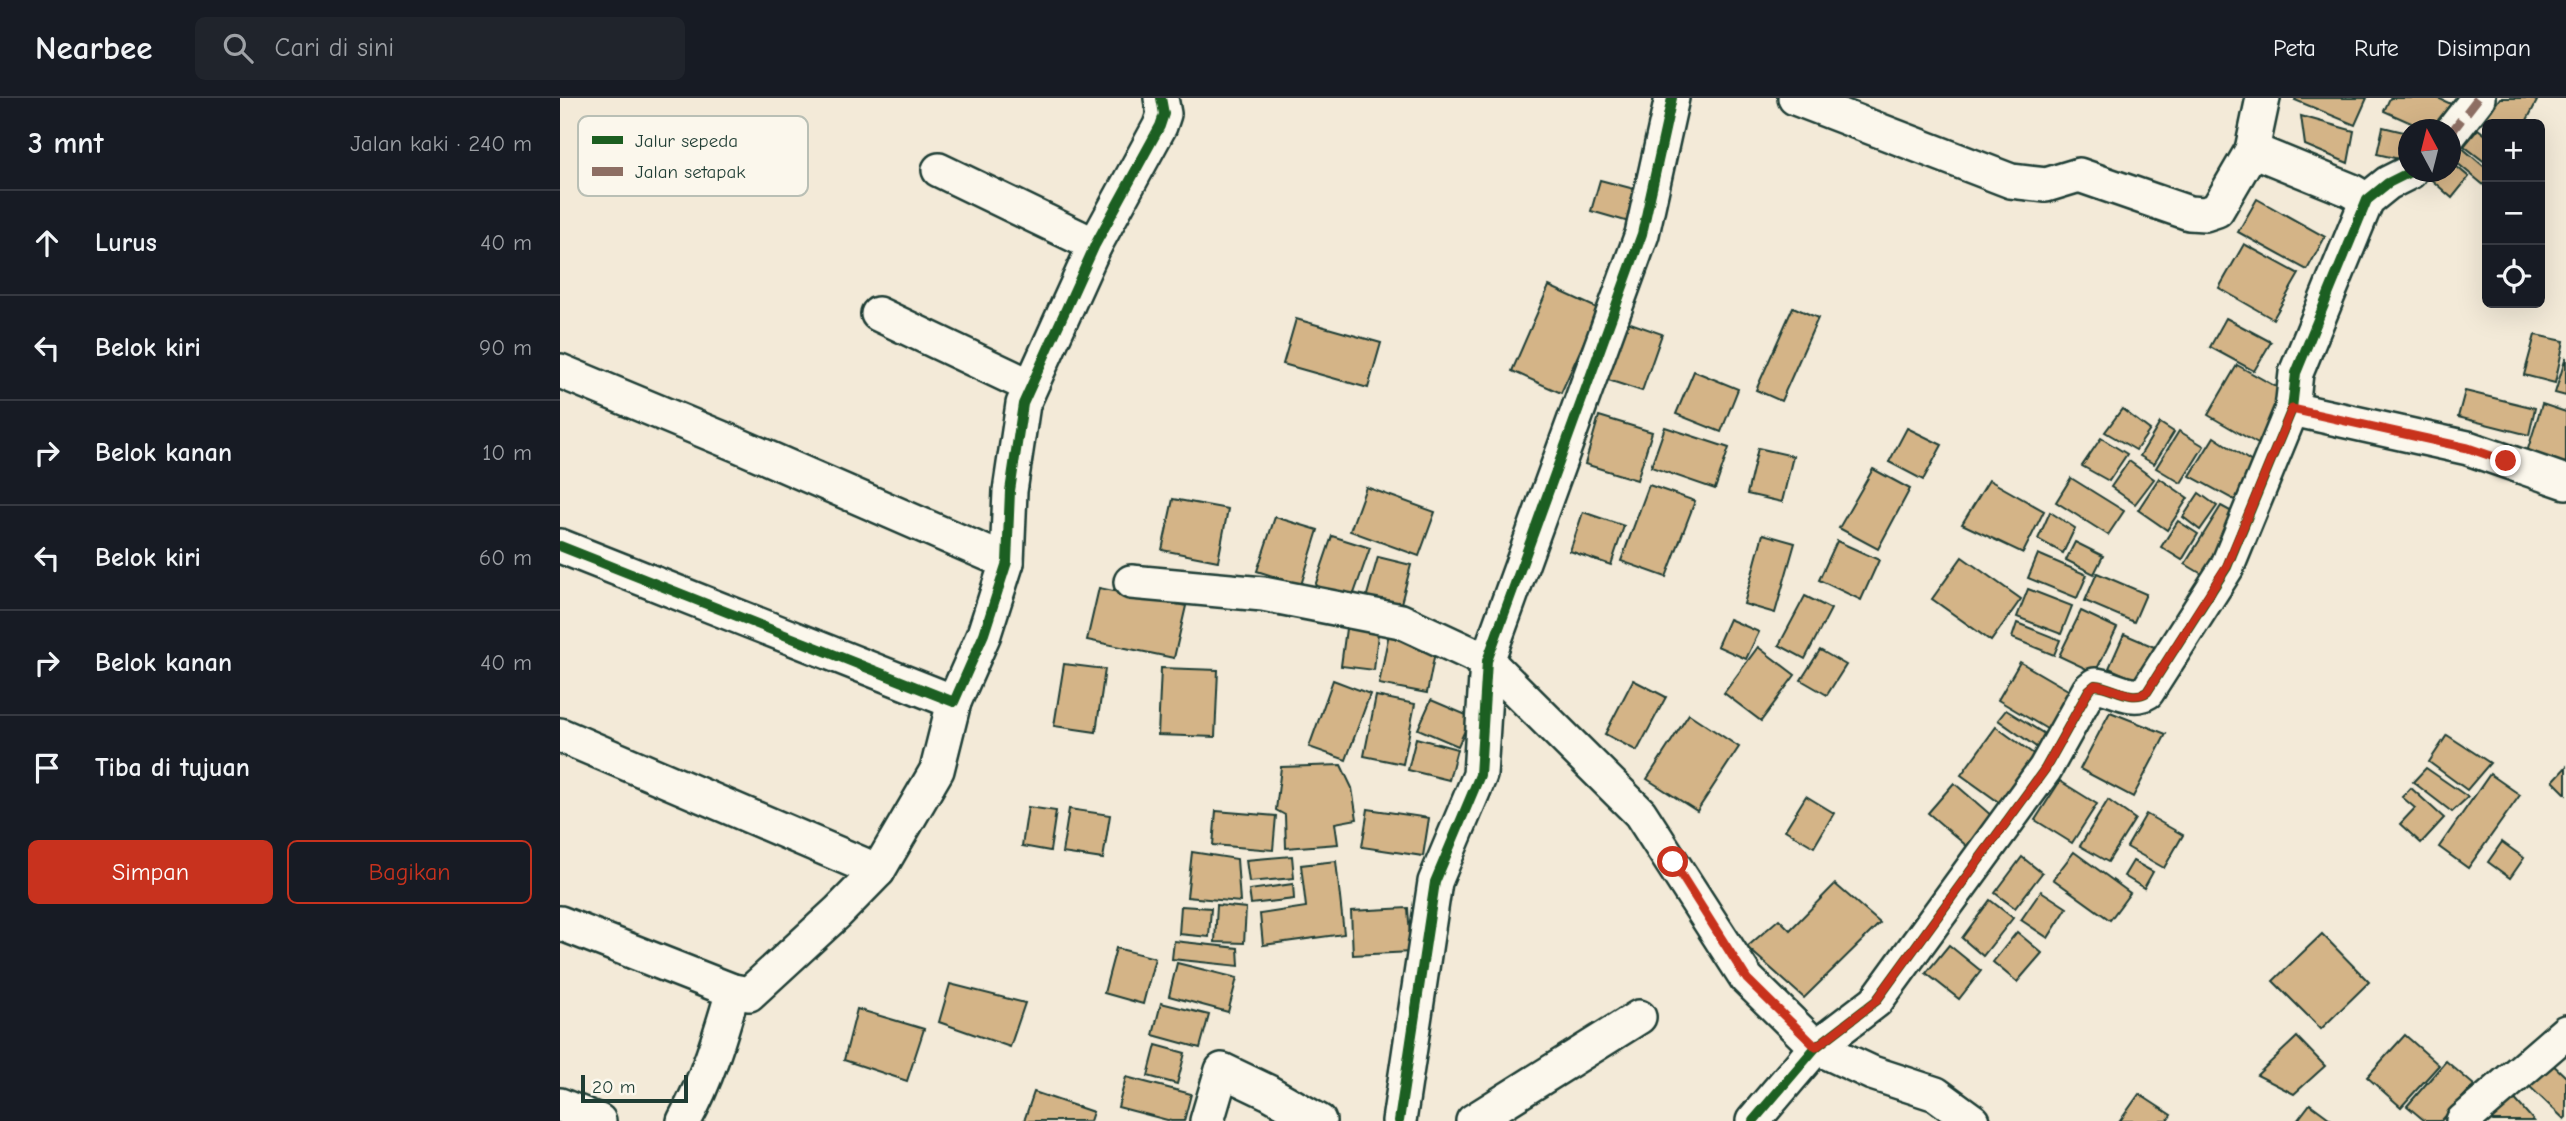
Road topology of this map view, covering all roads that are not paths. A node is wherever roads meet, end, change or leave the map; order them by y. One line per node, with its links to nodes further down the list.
1 (1161, 98): 11 (street)
2 (1672, 98): 20 (street)
3 (1795, 98): 7 (street)
4 (2263, 98): 7 (street)
5 (2478, 98): 6 (street)
6 (2461, 121)
7 (2252, 150): 10 (street)
8 (939, 170): 11 (street)
9 (2398, 178): 10 (street)
10 (2367, 200): 15 (street)
11 (1095, 245): 14 (street)
12 (878, 314): 14 (street)
13 (560, 372): 18 (street)
14 (1030, 386): 18 (street)
15 (2292, 409): 16 (street); 28 (street)
16 (2566, 482)
17 (560, 546): 21 (street)
18 (1007, 562): 21 (street)
19 (1131, 582): 20 (street)
20 (1487, 661): 28 (street); 34 (street)
21 (954, 702): 23 (street)
22 (560, 735): 23 (street)
23 (878, 871): 25 (street)
24 (560, 923): 25 (street)
25 (733, 991): 31 (street)
26 (1639, 1017): 35 (street)
27 (2566, 1032): 38 (street)
28 (1816, 1047): 36 (street); 37 (street)
29 (560, 1104): 30 (street)
30 (599, 1121)
31 (684, 1121)
32 (1207, 1121): 33 (street)
33 (1319, 1121)
34 (1399, 1121)
35 (1473, 1121)
36 (1754, 1121)
37 (1973, 1121)
38 (2463, 1121)

